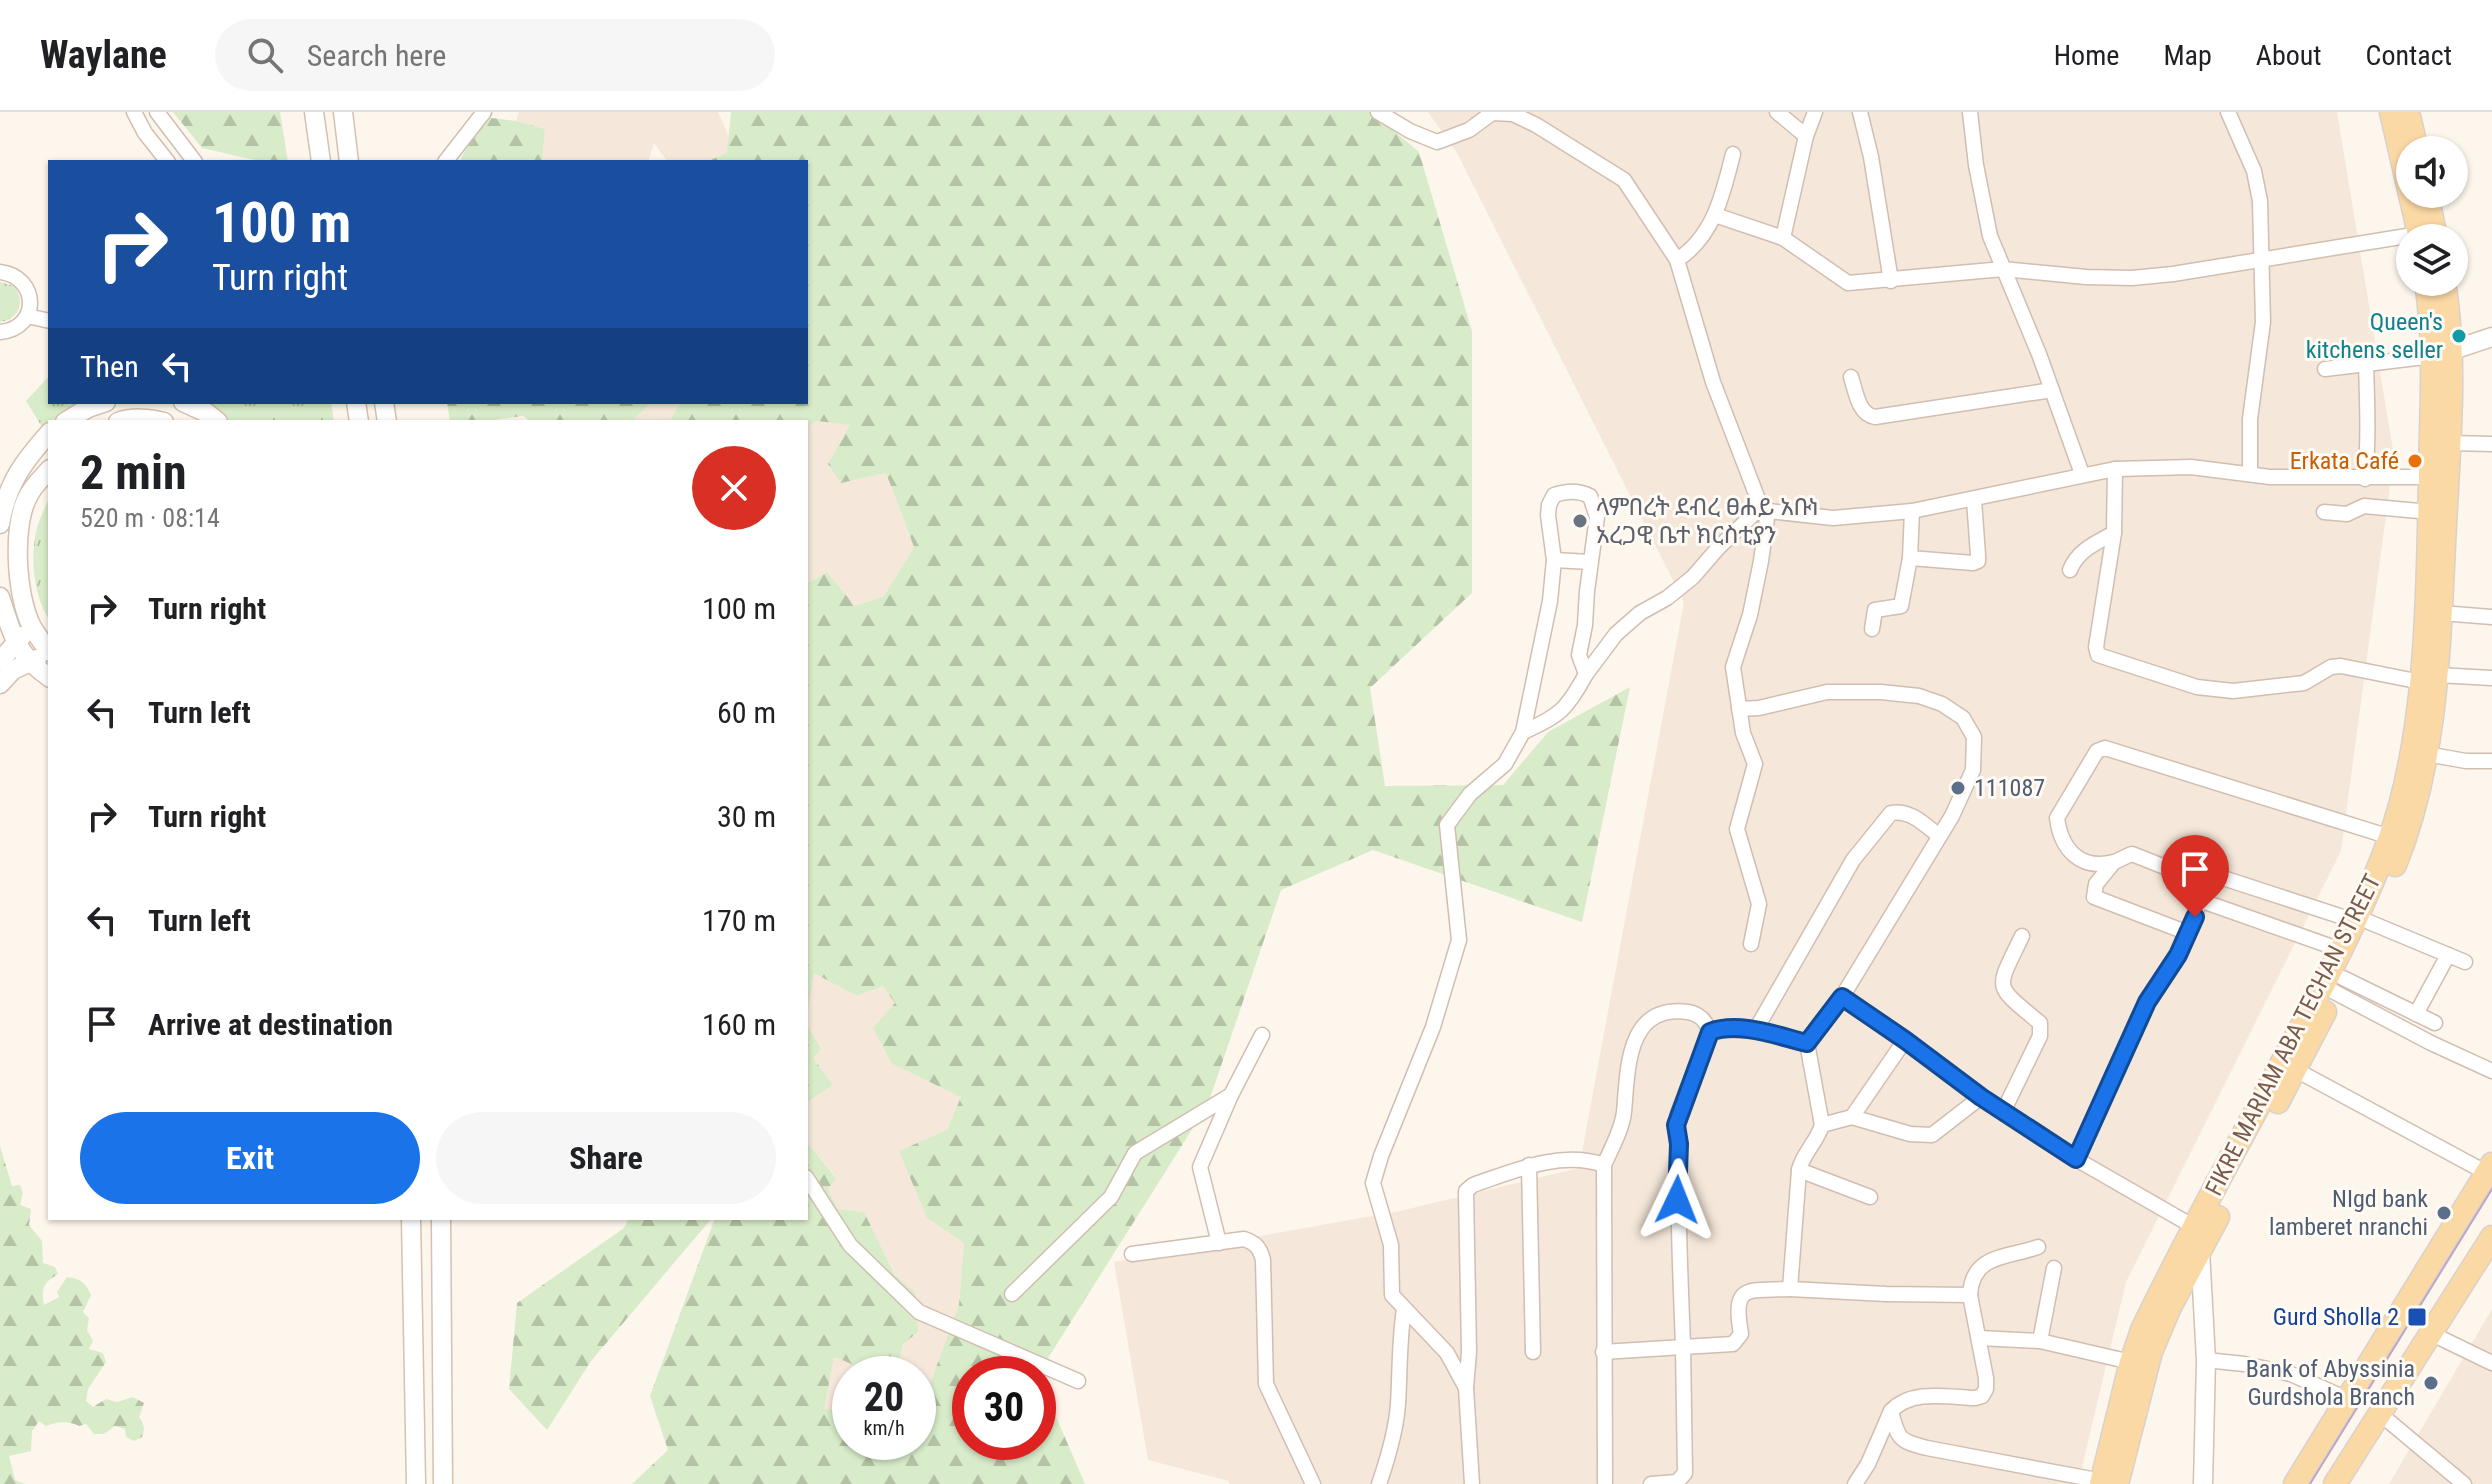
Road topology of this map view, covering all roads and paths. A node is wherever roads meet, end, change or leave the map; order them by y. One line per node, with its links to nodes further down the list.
1 (134, 112): 17 (street)
2 (157, 112): 18 (street)
3 (314, 112): 19 (main road)
4 (343, 112): 20 (main road)
5 (484, 112): 21 (street)
6 (1378, 112): 27 (street)
7 (1777, 112): 14 (street)
8 (1815, 112): 14 (street)
9 (1860, 112): 30 (street)
10 (1970, 112): 28 (street)
11 (2228, 112): 26 (street)
12 (2391, 112): 23 (main road)
13 (2408, 112): 15 (main road)
14 (1806, 136): 24 (street)
15 (2414, 136)
16 (1733, 154): 22 (street)
17 (166, 160)
18 (193, 160)
19 (321, 160)
20 (349, 160)
21 (447, 160)
22 (1715, 215): 24 (street); 27 (street)
23 (2421, 224)
24 (1783, 238): 30 (street)
25 (2396, 241): 26 (street)
26 (2263, 259): 28 (street); 51 (street)
27 (1677, 260): 58 (street)
28 (2003, 269): 30 (street); 41 (street)
29 (0, 272): 33 (street)
30 (1891, 281)
31 (2429, 296): 37 (main road, FIKRE MARIAM ABA TECHAN STREET)
32 (2444, 296): 37 (main road, FIKRE MARIAM ABA TECHAN STREET)
33 (27, 316): 34 (street); 35 (street)
34 (48, 321)
35 (0, 332)
36 (2492, 337): 37 (main road)
37 (2442, 354): 38 (street); 47 (main road, FIKRE MARIAM ABA TECHAN STREET); 53 (main road, FIKRE MARIAM ABA TECHAN STREET)
38 (2366, 362): 39 (street); 54 (street)
39 (2325, 369)
40 (1851, 377): 41 (street)
41 (2052, 390): 52 (street)
42 (100, 404): 44 (main road)
43 (187, 404): 45 (main road)
44 (68, 420)
45 (216, 420)
46 (48, 434): 57 (main road)
47 (2450, 443): 48 (street); 70 (main road, FIKRE MARIAM ABA TECHAN STREET)
48 (2492, 444)
49 (2115, 469): 51 (street); 52 (street); 63 (street)
50 (48, 471): 55 (main road)
51 (2250, 473): 54 (street)
52 (2082, 474): 56 (street)
53 (2430, 477): 54 (street); 61 (main road, FIKRE MARIAM ABA TECHAN STREET)
54 (2365, 479)
55 (28, 495): 57 (main road); 62 (main road)
56 (1974, 500): 59 (street); 64 (street)
57 (2, 504): 62 (main road)
58 (1765, 509): 59 (street); 78 (street); 83 (street)
59 (1912, 511): 64 (street)
60 (2324, 512): 61 (street)
61 (2430, 512): 70 (main road, FIKRE MARIAM ABA TECHAN STREET)
62 (20, 522): 71 (main road)
63 (2114, 533): 67 (street); 80 (street)
64 (1910, 558): 72 (street)
65 (1554, 560): 66 (street); 66 (street); 84 (street)
66 (1590, 562): 78 (street)
67 (2070, 570)
68 (0, 597): 73 (main road)
69 (2492, 617): 70 (street)
70 (2436, 620): 80 (main road, FIKRE MARIAM ABA TECHAN STREET)
71 (31, 625): 73 (main road); 74 (main road)
72 (1872, 629)
73 (15, 643): 76 (main road); 77 (main road)
74 (48, 650)
75 (48, 652): 77 (main road)
76 (0, 661)
77 (30, 664): 79 (main road); 82 (main road)
78 (1586, 674): 84 (street)
79 (48, 677)
80 (2429, 678): 81 (street); 85 (main road, FIKRE MARIAM ABA TECHAN STREET); 88 (main road, FIKRE MARIAM ABA TECHAN STREET)
81 (2492, 678)
82 (0, 684)
83 (1739, 709): 87 (street); 95 (street)
84 (1523, 732): 135 (street)
85 (2426, 754): 86 (street); 92 (main road, FIKRE MARIAM ABA TECHAN STREET)
86 (2492, 761)
87 (1939, 836): 100 (street); 103 (street)
88 (2390, 837): 89 (street); 92 (main road, FIKRE MARIAM ABA TECHAN STREET)
89 (2114, 862): 90 (street); 93 (street)
90 (2208, 884): 91 (street); 92 (street)
91 (2202, 901): 93 (street); 96 (street)
92 (2362, 922): 96 (main road, FIKRE MARIAM ABA TECHAN STREET); 97 (street); 99 (main road, FIKRE MARIAM ABA TECHAN STREET)
93 (2188, 933): 116 (street)
94 (2022, 936): 113 (street)
95 (1751, 944)
96 (2341, 950): 99 (main road, FIKRE MARIAM ABA TECHAN STREET)
97 (2448, 955): 98 (street); 101 (street)
98 (2465, 962)
99 (2334, 986): 101 (street); 108 (main road, FIKRE MARIAM ABA TECHAN STREET); 109 (street); 110 (main road, FIKRE MARIAM ABA TECHAN STREET)
100 (1842, 997): 106 (street); 107 (street)
101 (2416, 1014): 102 (street)
102 (2435, 1023)
103 (1755, 1031): 104 (street); 107 (street)
104 (1710, 1032): 118 (street); 139 (street)
105 (1262, 1035): 111 (street)
106 (1905, 1040): 112 (street); 114 (street)
107 (1807, 1043): 115 (street)
108 (2296, 1070): 110 (main road, FIKRE MARIAM ABA TECHAN STREET); 119 (street)
109 (2492, 1071)
110 (2277, 1088): 125 (main road, FIKRE MARIAM ABA TECHAN STREET); 129 (main road, FIKRE MARIAM ABA TECHAN STREET)
111 (1231, 1095): 127 (street); 133 (street)
112 (1981, 1097): 113 (street); 114 (street)
113 (2003, 1112): 116 (street)
114 (1852, 1117): 115 (street)
115 (1822, 1125): 120 (street)
116 (2076, 1159): 125 (street)
117 (1529, 1165): 118 (street); 140 (street); 146 (street)
118 (1604, 1165): 141 (street)
119 (2489, 1168): 147 (main road)
120 (1799, 1170): 122 (street); 132 (street)
121 (808, 1180): 145 (street)
122 (1870, 1197)
123 (411, 1220): 152 (main road)
124 (441, 1220): 153 (main road)
125 (2196, 1228): 129 (main road); 143 (main road, FIKRE MARIAM ABA TECHAN STREET)
126 (2492, 1237): 136 (main road)
127 (1219, 1243): 130 (street); 154 (street)
128 (2038, 1247): 134 (street)
129 (2200, 1252): 142 (main road); 150 (main road, FIKRE MARIAM ABA TECHAN STREET)
130 (1132, 1254)
131 (2054, 1268): 138 (street)
132 (1790, 1289): 134 (street); 139 (street)
133 (1012, 1294)
134 (1970, 1295): 137 (street)
135 (1404, 1309): 146 (street); 155 (street)
136 (2430, 1333): 144 (street); 149 (main road)
137 (1979, 1338): 138 (street); 148 (street)
138 (2040, 1341): 143 (street)
139 (1683, 1347): 141 (street); 158 (street)
140 (1533, 1352)
141 (1603, 1352): 157 (street)
142 (2206, 1360): 147 (street); 151 (main road)
143 (2131, 1362): 150 (main road, FIKRE MARIAM ABA TECHAN STREET)
144 (2492, 1363)
145 (1078, 1381)
146 (1466, 1388): 156 (street)
147 (2347, 1399): 160 (main road)
148 (1891, 1411): 150 (street); 159 (street)
149 (2379, 1413): 161 (main road); 162 (street)
150 (2106, 1483)
151 (2204, 1483)
152 (416, 1484)
153 (443, 1484)
154 (1313, 1484)
155 (1379, 1484)
156 (1472, 1484)
157 (1605, 1484)
158 (1651, 1484)
159 (1855, 1484)
160 (2295, 1484)
161 (2335, 1484)
162 (2464, 1484)

